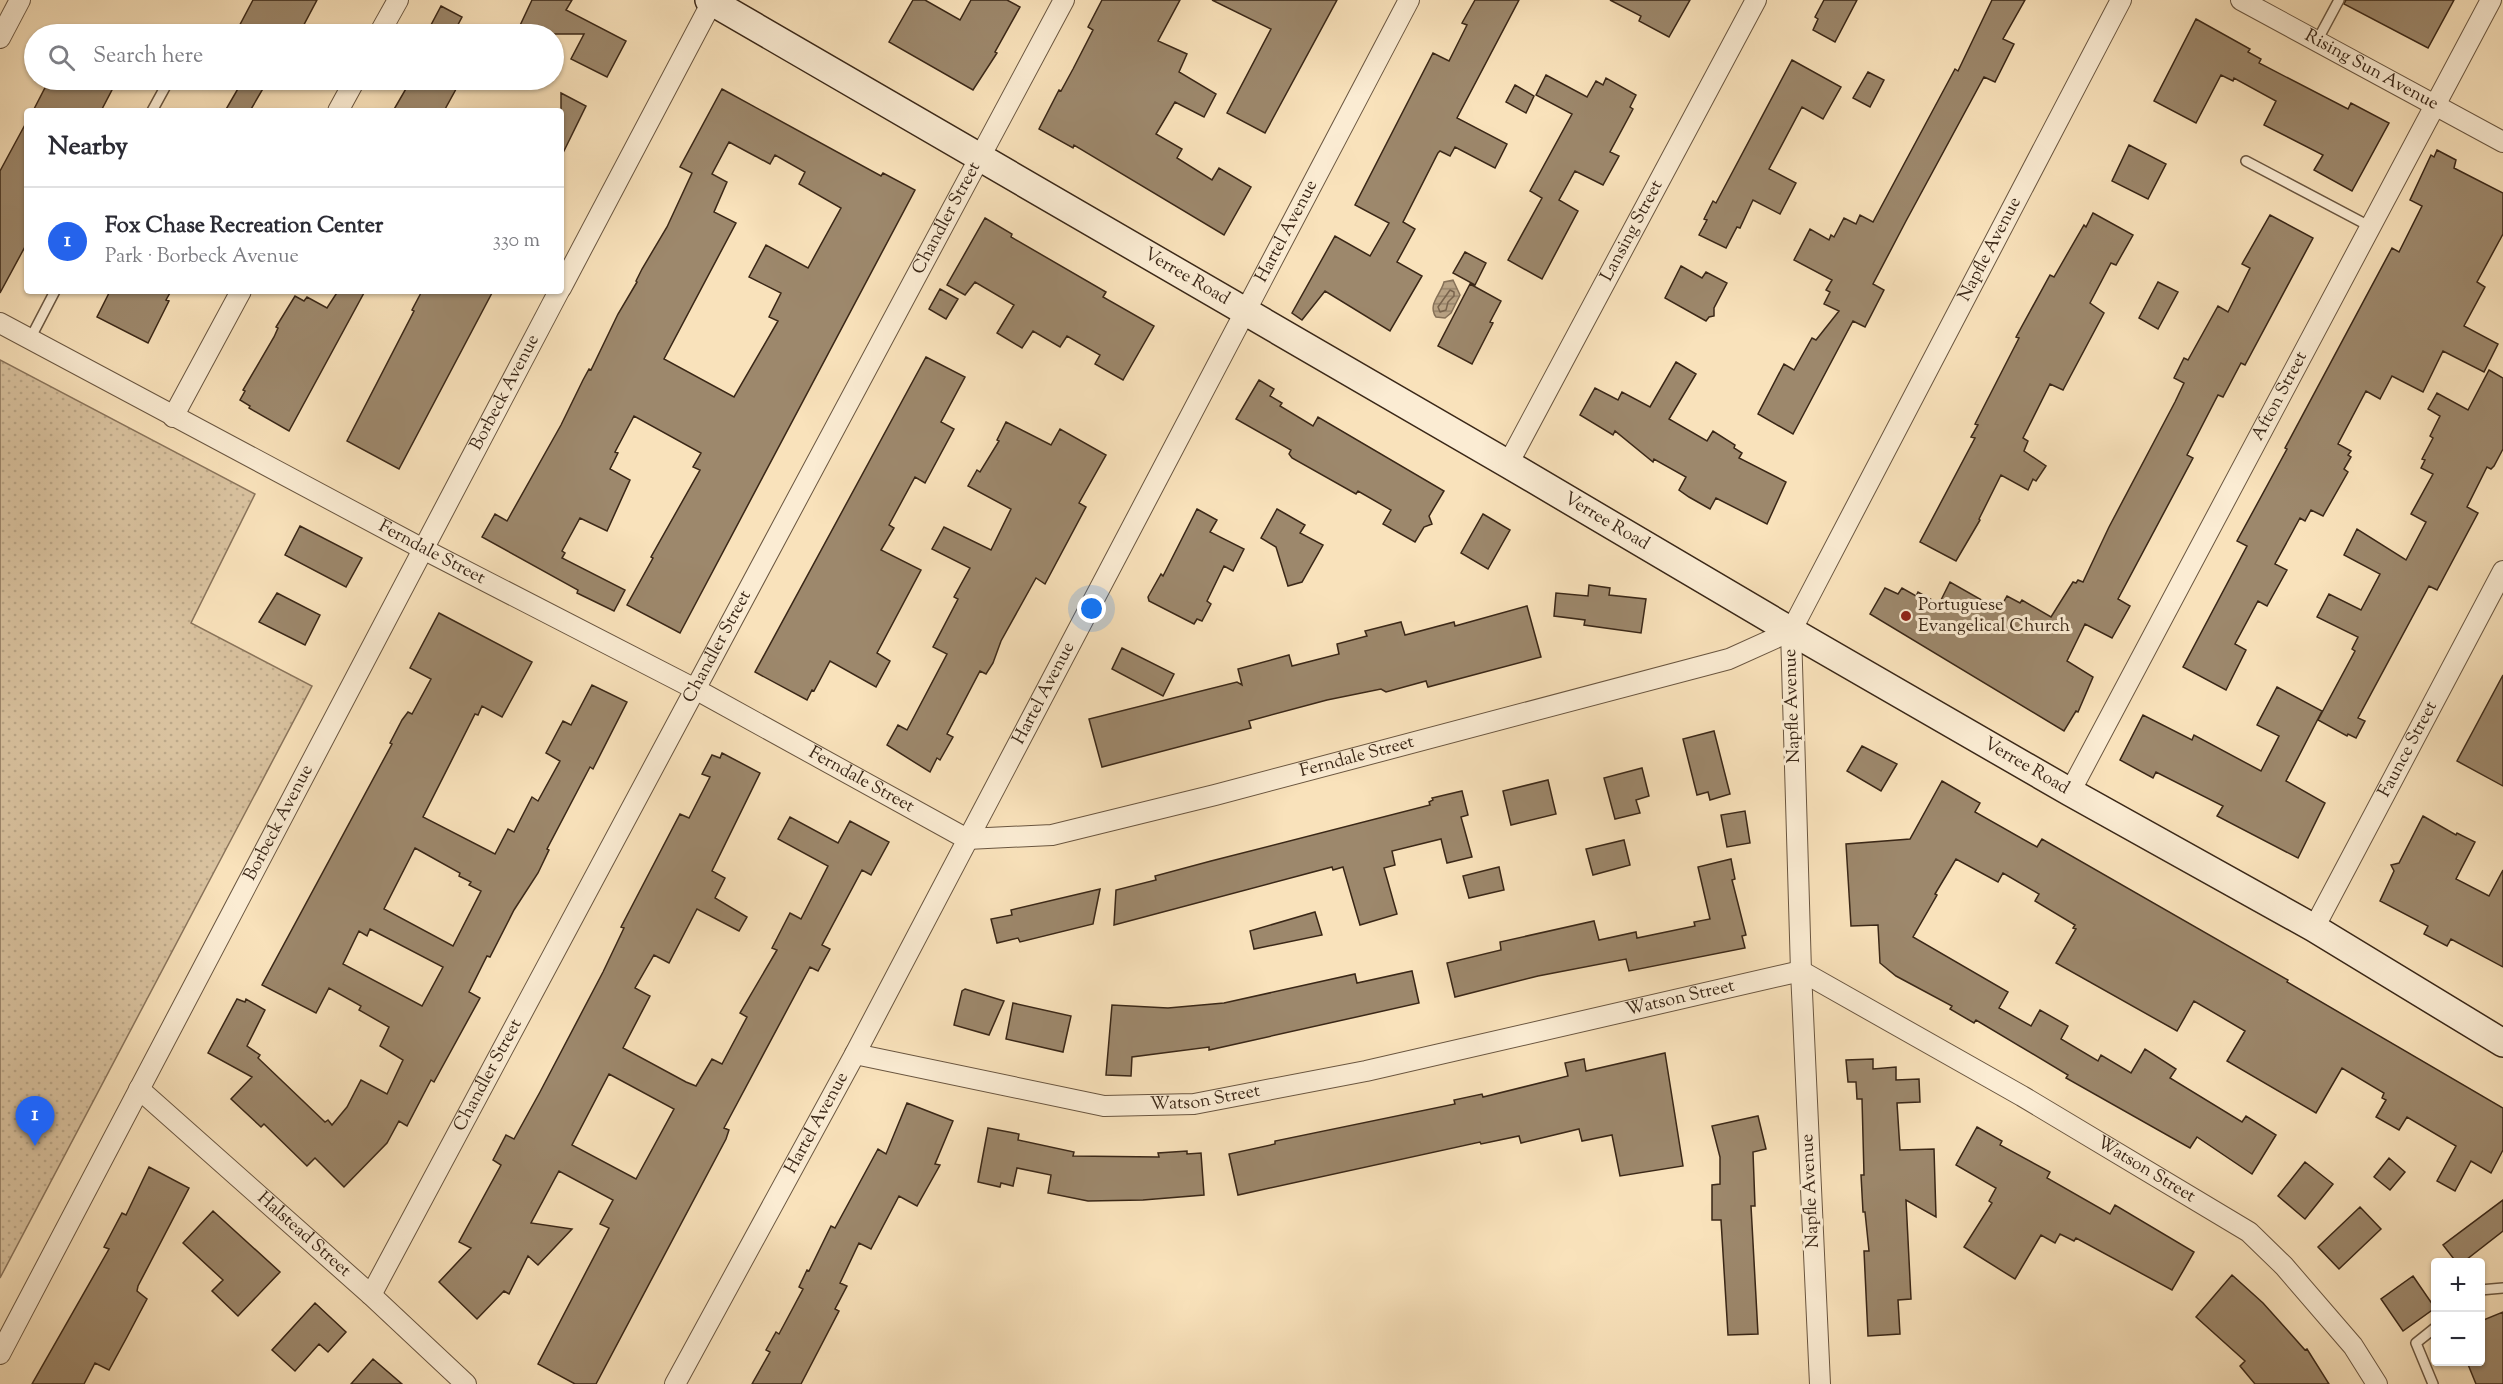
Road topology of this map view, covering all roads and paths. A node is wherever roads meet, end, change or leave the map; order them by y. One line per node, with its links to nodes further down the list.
1 (20, 0): 12 (street)
2 (398, 0): 11 (street)
3 (1064, 0): 20 (street, Chandler Street)
4 (1409, 0): 27 (street, Hartel Avenue)
5 (1756, 0): 31 (street, Lansing Street)
6 (2121, 0): 34 (street, Napfle Avenue)
7 (2241, 0): 13 (street, Rising Sun Avenue)
8 (2339, 0): 13 (lane)
9 (712, 1): 20 (main road, Verree Road); 23 (street, Borbeck Avenue)
10 (2492, 2): 16 (street, Afton Street)
11 (385, 24)
12 (0, 38)
13 (2317, 40): 16 (street, Rising Sun Avenue)
14 (164, 90): 17 (lane)
15 (350, 90): 18 (street)
16 (2436, 105): 19 (street, Rising Sun Avenue); 22 (street, Afton Street)
17 (154, 108)
18 (340, 108)
19 (2503, 142)
20 (980, 156): 27 (main road, Verree Road); 35 (street, Chandler Street)
21 (2246, 161): 22 (lane)
22 (2371, 227): 36 (street, Afton Street)
23 (564, 282)
24 (54, 294): 29 (lane)
25 (239, 294): 30 (street)
26 (558, 294): 32 (street, Borbeck Avenue)
27 (1244, 312): 31 (main road, Verree Road); 37 (street, Hartel Avenue)
28 (0, 323): 29 (street, Ferndale Street)
29 (30, 339): 30 (street, Ferndale Street)
30 (174, 417): 32 (street, Ferndale Street)
31 (1508, 464): 34 (main road, Verree Road)
32 (423, 549): 35 (street, Ferndale Street); 42 (street, Borbeck Avenue)
33 (2503, 571): 38 (street, Faunce Street)
34 (1791, 632): 36 (main road, Verree Road); 37 (street, Ferndale Street); 39 (street, Napfle Avenue)
35 (697, 690): 37 (street, Ferndale Street); 45 (street, Chandler Street)
36 (2070, 792): 38 (main road, Verree Road)
37 (967, 839): 41 (street, Hartel Avenue)
38 (2314, 928): 40 (main road, Verree Road)
39 (1801, 971): 41 (street, Watson Street); 50 (street, Napfle Avenue); 51 (street, Watson Street)
40 (2503, 1043)
41 (855, 1054): 49 (street, Hartel Avenue)
42 (139, 1089): 45 (street, Halstead Street); 47 (street, Borbeck Avenue)
43 (2503, 1288): 44 (lane)
44 (2485, 1290)
45 (371, 1295): 48 (street, Halstead Street)
46 (2431, 1331): 52 (lane)
47 (0, 1354)
48 (466, 1384)
49 (675, 1384)
50 (1820, 1384)
51 (2377, 1384)
52 (2433, 1384)

